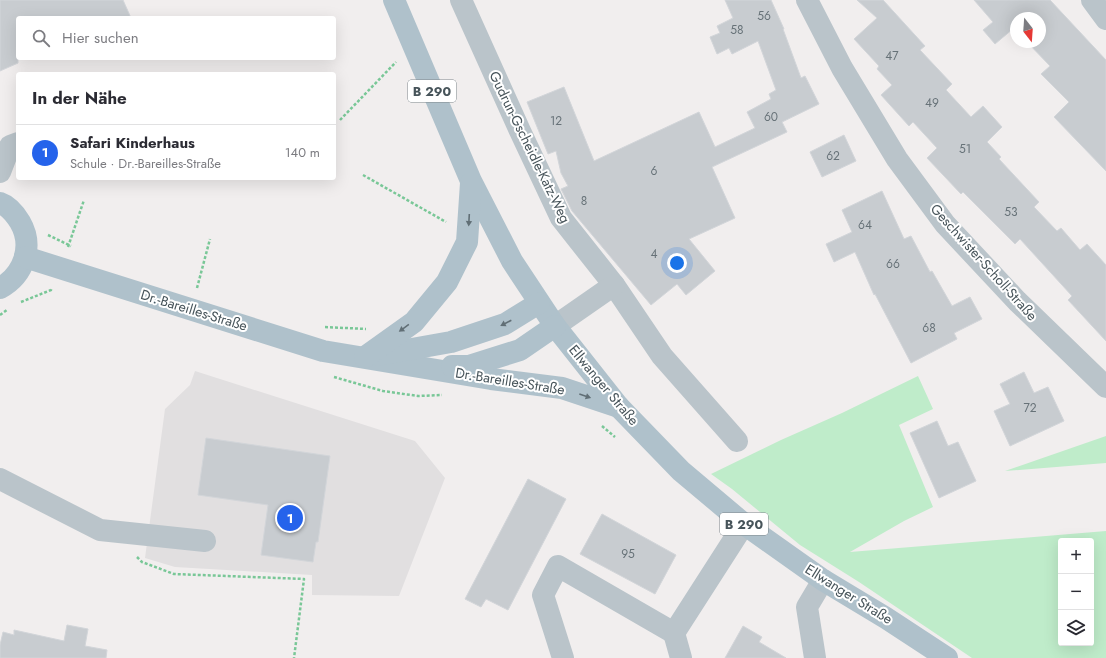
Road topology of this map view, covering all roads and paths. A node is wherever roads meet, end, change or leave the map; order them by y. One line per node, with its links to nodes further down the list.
1 (394, 0): 11 (main road, Ellwanger Straße / B 290)
2 (460, 0): 20 (street, Gudrun-Gscheidle-Katz-Weg)
3 (807, 0): 34 (street, Geschwister-Scholl-Straße)
4 (1092, 0): 5 (street)
5 (1106, 19)
6 (400, 57): 7 (path)
7 (340, 120)
8 (16, 143): 9 (street)
9 (0, 172)
10 (363, 175): 14 (path)
11 (471, 181): 27 (main road, Ellwanger Straße / B 290); 31 (main road, one-way to 31)
12 (84, 200): 17 (path)
13 (0, 202): 19 (main road)
14 (450, 224)
15 (45, 232): 17 (path)
16 (210, 239): 23 (path)
17 (69, 246): 18 (path)
18 (76, 248)
19 (26, 257): 22 (main road); 31 (main road, Dr.-Bareilles-Straße)
20 (614, 285): 29 (street); 39 (street, Gudrun-Gscheidle-Katz-Weg)
21 (190, 286): 23 (path)
22 (0, 288)
23 (197, 288): 25 (path)
24 (51, 290): 26 (path)
25 (204, 290)
26 (58, 293)
27 (539, 303): 29 (main road, Ellwanger Straße / B 290); 31 (main road, Dr.-Bareilles-Straße, one-way to 31)
28 (322, 326): 30 (path)
29 (555, 326): 32 (main road, Dr.-Bareilles-Straße); 36 (main road, Ellwanger Straße / B 290)
30 (372, 330)
31 (365, 357): 32 (main road, Dr.-Bareilles-Straße)
32 (422, 367): 36 (main road, Dr.-Bareilles-Straße, one-way to 36)
33 (333, 377): 35 (path)
34 (1104, 382)
35 (449, 395)
36 (619, 407): 41 (main road, Ellwanger Straße / B 290)
37 (601, 425): 38 (path)
38 (618, 440)
39 (737, 441)
40 (0, 479): 42 (street)
41 (744, 524): 44 (main road, Ellwanger Straße / B 290); 45 (street)
42 (119, 532): 43 (street); 46 (path)
43 (205, 541)
44 (823, 580): 48 (street); 49 (main road, Ellwanger Straße / B 290)
45 (674, 650): 47 (street)
46 (294, 658)
47 (563, 658)
48 (815, 658)
49 (947, 658)

